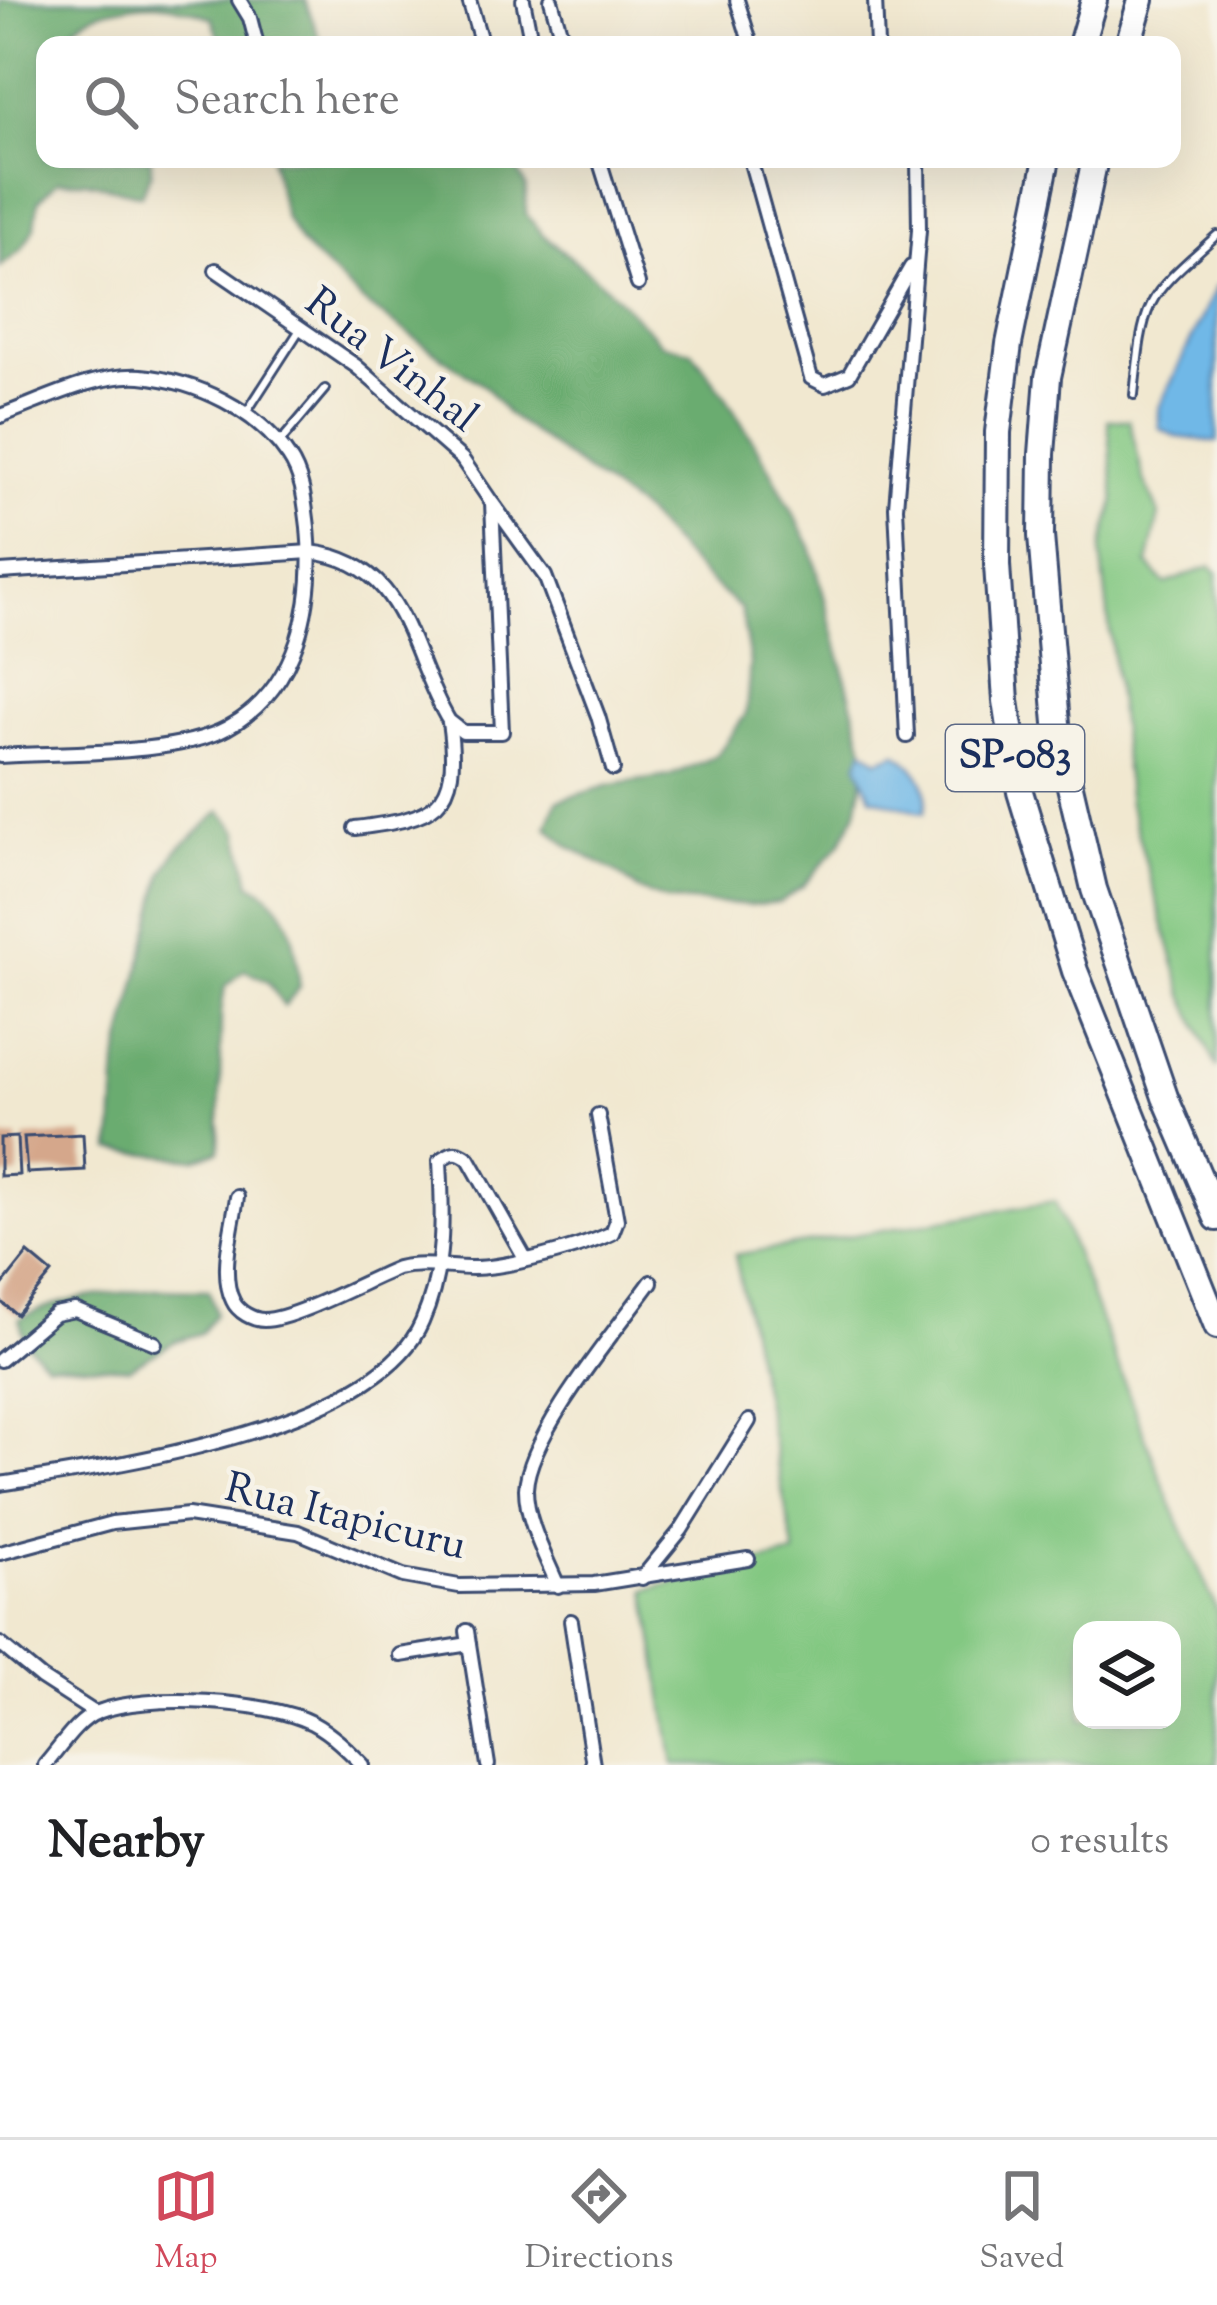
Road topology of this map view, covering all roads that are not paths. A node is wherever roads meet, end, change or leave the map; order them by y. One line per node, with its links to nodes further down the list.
1 (238, 0): 9 (street)
2 (469, 0): 10 (street)
3 (523, 0): 11 (street)
4 (551, 0): 12 (street)
5 (737, 0): 13 (street)
6 (875, 0): 14 (street)
7 (1094, 0): 15 (highway)
8 (1141, 0): 16 (highway)
9 (255, 36)
10 (479, 36)
11 (530, 36)
12 (561, 36)
13 (748, 36)
14 (877, 36)
15 (1084, 36)
16 (1131, 36)
17 (602, 168): 25 (street)
18 (753, 168): 23 (street)
19 (918, 168): 23 (street)
20 (1045, 168): 46 (highway, SP-083)
21 (1093, 168): 42 (highway, SP-083)
22 (1217, 235): 28 (lane)
23 (914, 261): 36 (street)
24 (216, 270): 26 (street, Rua Vinhal)
25 (638, 284)
26 (300, 330): 29 (lane); 32 (street, Rua Vinhal)
27 (325, 389): 31 (lane)
28 (1134, 395)
29 (246, 413): 30 (street); 31 (street)
30 (0, 416)
31 (278, 443): 33 (street)
32 (493, 503): 35 (street); 38 (street, Rua Vinhal)
33 (310, 552): 34 (street); 35 (street); 37 (street)
34 (0, 572)
35 (449, 721): 39 (street)
36 (908, 736)
37 (0, 756)
38 (613, 769)
39 (355, 828)
40 (598, 1115): 43 (street)
41 (237, 1197): 44 (street)
42 (1217, 1218)
43 (525, 1258): 44 (street); 44 (street)
44 (441, 1265): 50 (street)
45 (651, 1282): 54 (street)
46 (1217, 1326)
47 (154, 1343): 48 (street)
48 (0, 1360)
49 (749, 1420): 53 (street)
50 (0, 1484)
51 (0, 1553): 54 (street, Rua Itapicuru)
52 (748, 1559): 53 (street, Rua Itapicuru)
53 (642, 1578): 54 (street, Rua Itapicuru)
54 (558, 1586)
55 (571, 1621): 62 (street)
56 (0, 1644): 58 (street)
57 (400, 1655): 61 (street)
58 (95, 1712): 59 (street); 60 (street)
59 (45, 1765)
60 (363, 1765)
61 (488, 1765)
62 (593, 1765)

